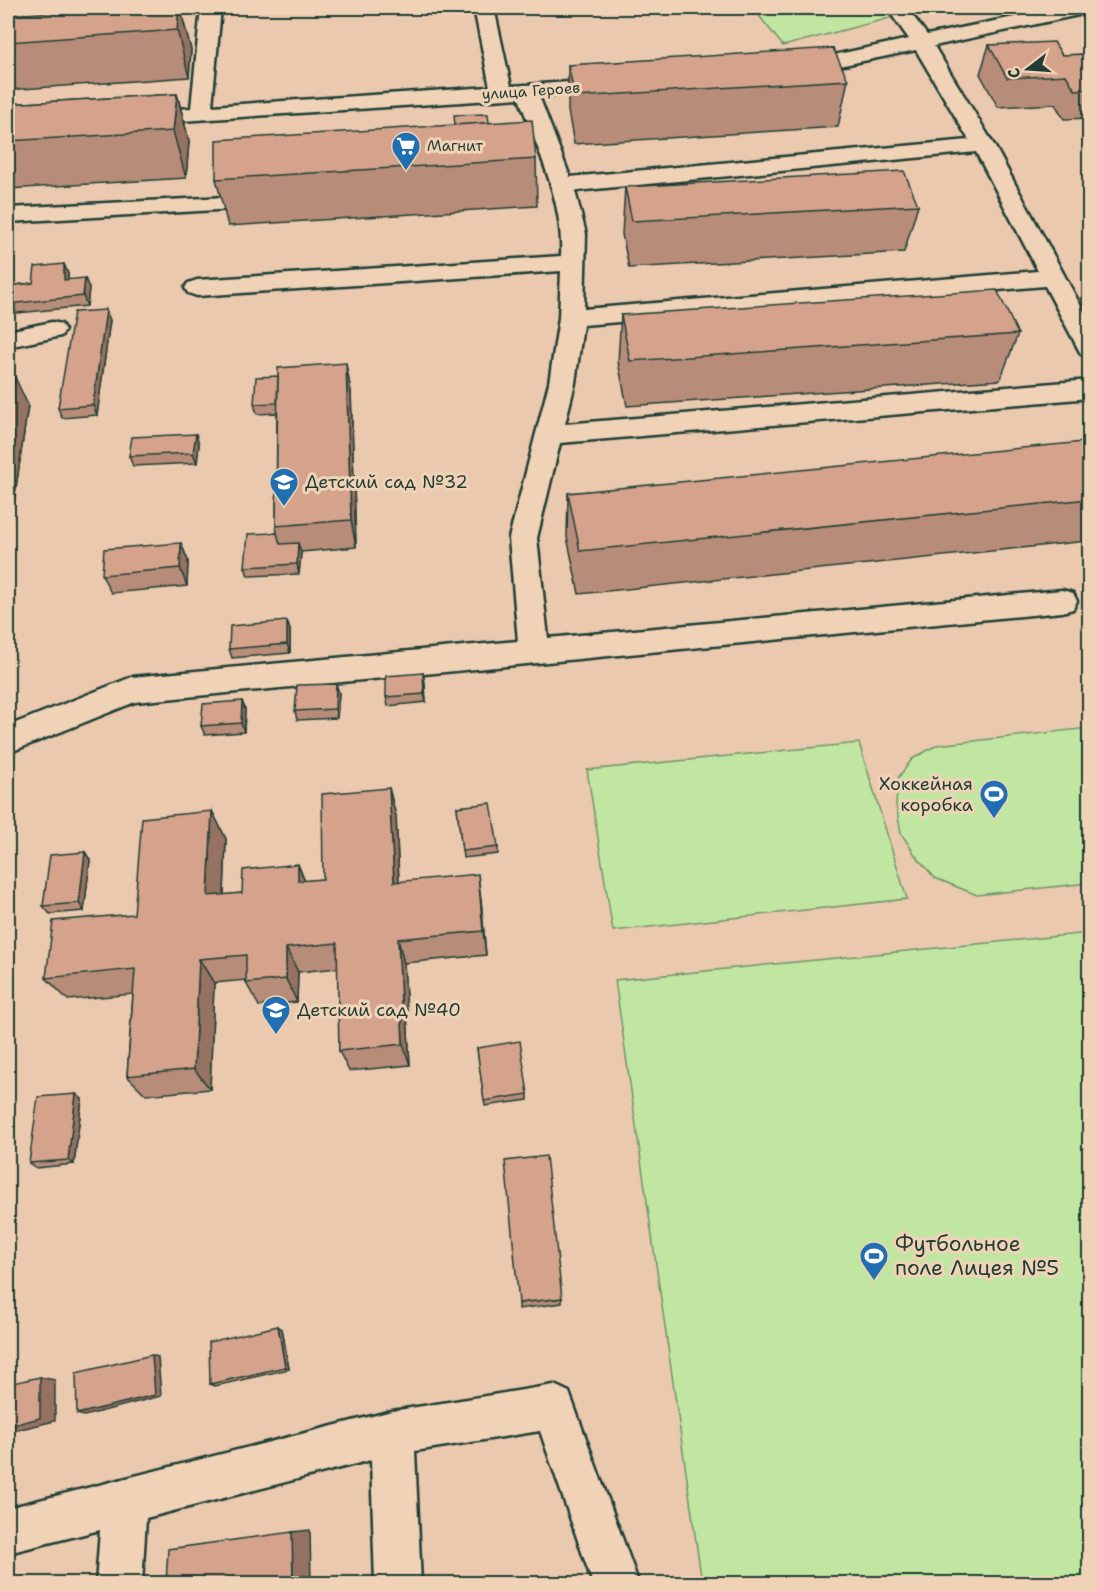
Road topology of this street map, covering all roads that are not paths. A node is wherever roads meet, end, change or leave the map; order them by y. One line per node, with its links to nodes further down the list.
1 (211, 8): 9 (street)
2 (484, 8): 8 (street)
3 (897, 8): 5 (street)
4 (1083, 8): 5 (street)
5 (922, 43): 6 (street); 11 (street)
6 (771, 72)
7 (632, 83): 8 (street, улица Героев)
8 (514, 92): 9 (street, улица Героев); 12 (street)
9 (201, 113): 10 (street, улица Героев)
10 (121, 119)
11 (983, 145): 12 (street); 16 (street)
12 (562, 185): 15 (street)
13 (226, 204): 14 (street)
14 (8, 215)
15 (571, 262): 17 (street); 18 (street)
16 (1051, 278): 18 (street); 21 (street)
17 (197, 288)
18 (571, 318): 23 (street)
19 (52, 330): 20 (street)
20 (8, 339)
21 (1089, 348)
22 (1089, 389): 23 (street)
23 (549, 435): 25 (street)
24 (1062, 601): 25 (street)
25 (534, 652): 26 (street)
26 (8, 740)
27 (392, 1433): 28 (street); 31 (street); 32 (street)
28 (124, 1502): 29 (street); 30 (street)
29 (8, 1531)
30 (119, 1584)
31 (398, 1584)
32 (616, 1584)

